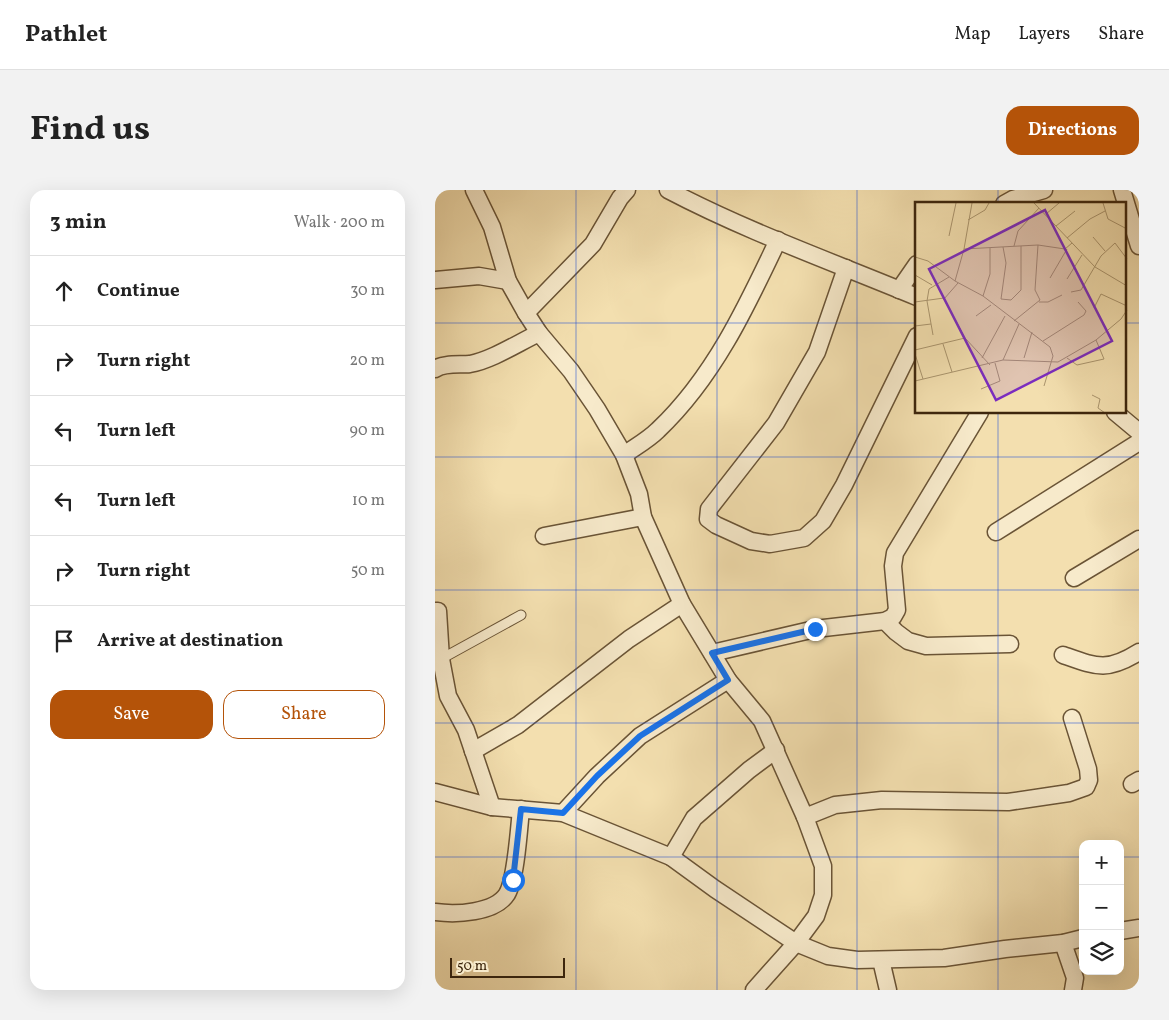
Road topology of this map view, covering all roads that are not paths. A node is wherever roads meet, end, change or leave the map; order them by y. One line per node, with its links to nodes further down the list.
1 (474, 190): 13 (street)
2 (627, 190): 16 (street)
3 (668, 190): 8 (street)
4 (1044, 190): 6 (street)
5 (1122, 190): 7 (street)
6 (1008, 202)
7 (1134, 213): 9 (street)
8 (778, 240): 11 (street); 24 (street)
9 (1139, 246)
10 (915, 267): 14 (street)
11 (846, 268): 14 (street); 18 (street)
12 (435, 280): 13 (street)
13 (508, 281): 16 (street)
14 (899, 290): 15 (street)
15 (915, 296)
16 (527, 313): 17 (street)
17 (539, 333): 19 (street); 24 (street)
18 (915, 340)
19 (435, 368)
20 (979, 414): 33 (street)
21 (1117, 414): 22 (street)
22 (1139, 432)
23 (1139, 442): 26 (street)
24 (624, 455): 25 (street)
25 (643, 517): 27 (street); 30 (street)
26 (996, 532)
27 (544, 536)
28 (1139, 539): 29 (street)
29 (1073, 578)
30 (682, 604): 36 (street); 42 (street)
31 (436, 608): 38 (street)
32 (521, 615): 38 (lane)
33 (885, 621): 34 (street); 36 (street)
34 (1010, 644)
35 (1139, 652): 37 (street)
36 (712, 653): 39 (street)
37 (1063, 655)
38 (441, 659): 42 (street)
39 (728, 680): 41 (street); 46 (street)
40 (1073, 718): 47 (street)
41 (776, 750): 47 (street); 48 (street)
42 (473, 751): 44 (street)
43 (435, 792): 44 (street)
44 (492, 807): 45 (street)
45 (521, 809): 46 (street); 49 (street)
46 (563, 813): 48 (street)
47 (805, 817): 53 (street)
48 (671, 857): 53 (street)
49 (435, 912)
50 (1139, 928): 51 (street)
51 (1124, 930)
52 (1079, 939): 54 (street)
53 (797, 943): 55 (street); 56 (street)
54 (1063, 943): 55 (street); 58 (street)
55 (881, 960): 57 (street)
56 (754, 990)
57 (888, 990)
58 (1073, 990)

